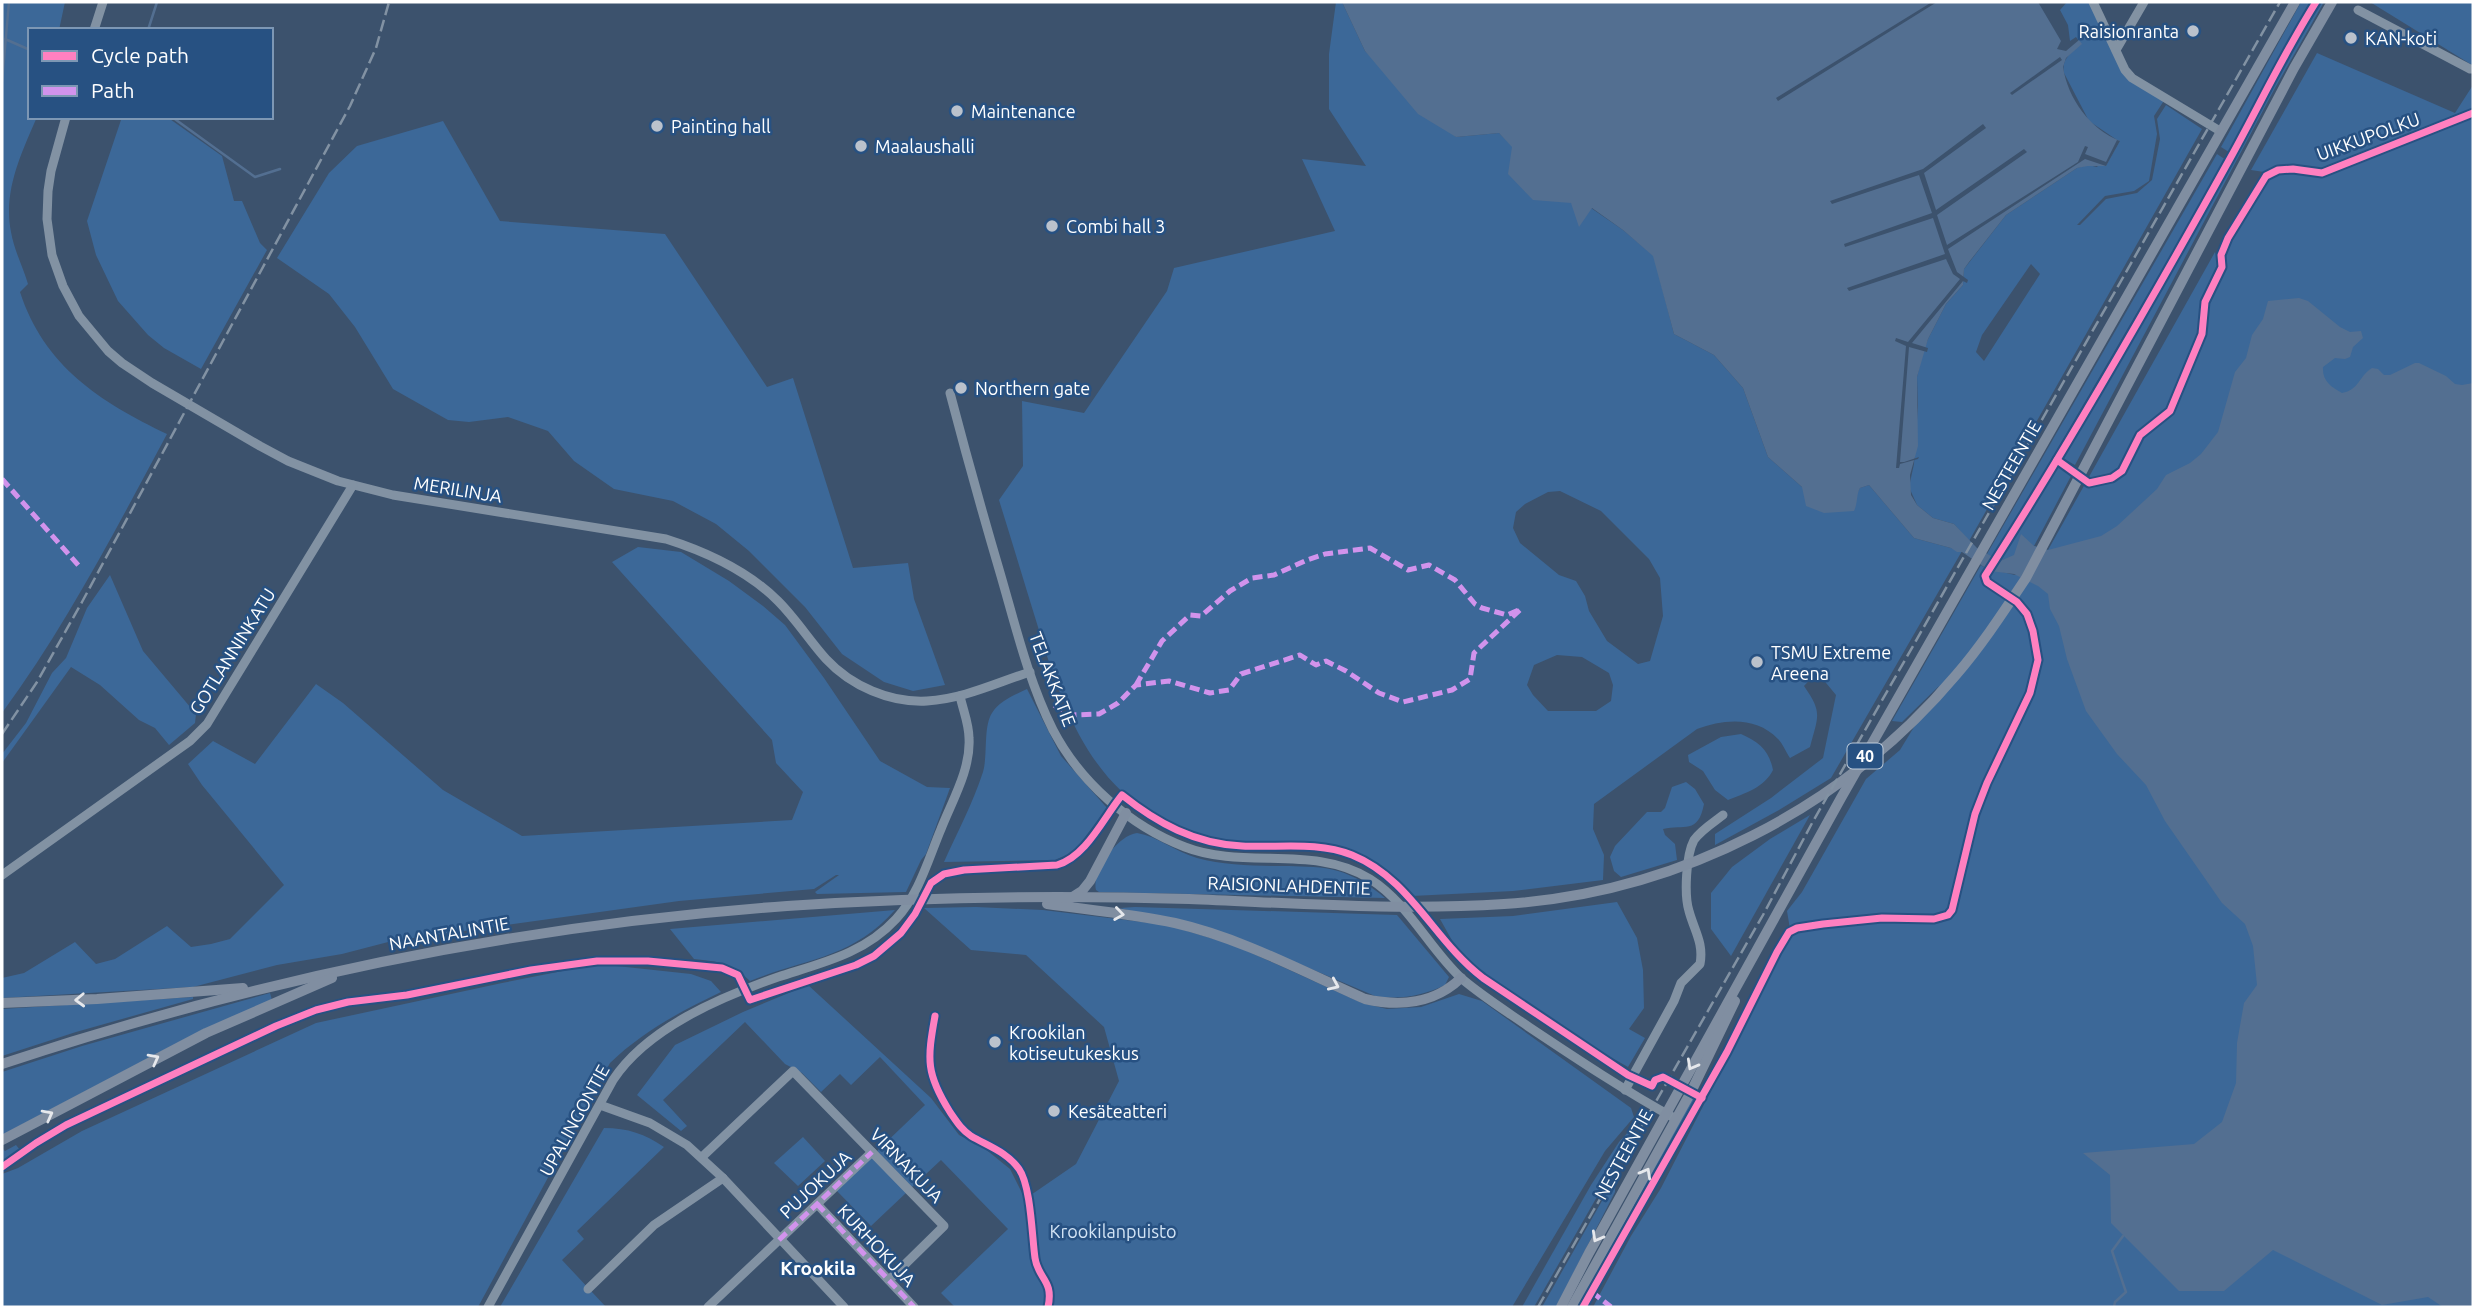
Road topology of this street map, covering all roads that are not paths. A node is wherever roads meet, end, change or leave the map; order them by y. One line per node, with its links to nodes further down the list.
1 (103, 2): 7 (street)
2 (2093, 2): 8 (street)
3 (2144, 2): 8 (street)
4 (2295, 2): 11 (main road, NESTEENTIE / 40)
5 (2332, 2): 20 (main road, RAISIONLAHDENTIE)
6 (2358, 10): 9 (street)
7 (95, 28)
8 (2116, 50): 11 (street)
9 (2473, 69)
10 (65, 119): 13 (street, MERILINJA)
11 (2220, 131): 22 (main road, NESTEENTIE / 40)
12 (950, 393): 14 (street, TELAKKATIE)
13 (353, 485): 15 (street, MERILINJA); 18 (street, GOTLANNINKATU)
14 (1030, 672): 15 (street, MERILINJA); 16 (street, TELAKKATIE)
15 (960, 696): 29 (street, UPALINGONTIE)
16 (1126, 813): 20 (main road); 24 (street, TELAKKATIE)
17 (1723, 815): 28 (street)
18 (2, 875)
19 (1003, 899): 20 (main road, RAISIONLAHDENTIE); 21 (main road, RAISIONLAHDENTIE); 24 (main road, one-way to 24)
20 (1071, 899)
21 (914, 900): 23 (main road, NAANTALINTIE)
22 (1760, 947): 30 (main road, NESTEENTIE / 40, one-way to 30); 31 (main road, NESTEENTIE / 40)
23 (358, 968): 25 (main road, NAANTALINTIE); 32 (main road, one-way to 23)
24 (1461, 978): 28 (street, TELAKKATIE)
25 (271, 986): 26 (main road, one-way to 26); 27 (main road, NAANTALINTIE)
26 (2, 1003)
27 (2, 1064)
28 (1625, 1090): 30 (street, TELAKKATIE)
29 (600, 1105): 34 (street); 40 (street, UPALINGONTIE)
30 (1665, 1113): 31 (street, TELAKKATIE); 44 (main road, NESTEENTIE / 40, one-way to 44)
31 (1676, 1119): 45 (main road, NESTEENTIE / 40, one-way to 31)
32 (2, 1140)
33 (872, 1152): 34 (street, VIRNAKUJA); 36 (street, PUJOKUJA); 38 (street, VIRNAKUJA)
34 (702, 1157): 35 (street)
35 (723, 1178): 37 (street); 39 (street)
36 (817, 1204): 37 (street, PUJOKUJA); 38 (street, KURHOKUJA)
37 (779, 1240): 41 (street, PUJOKUJA); 42 (street)
38 (889, 1280): 43 (street, KURHOKUJA)
39 (588, 1289)
40 (488, 1307)
41 (708, 1307)
42 (844, 1307)
43 (914, 1307)
44 (1561, 1307)
45 (1572, 1307)

